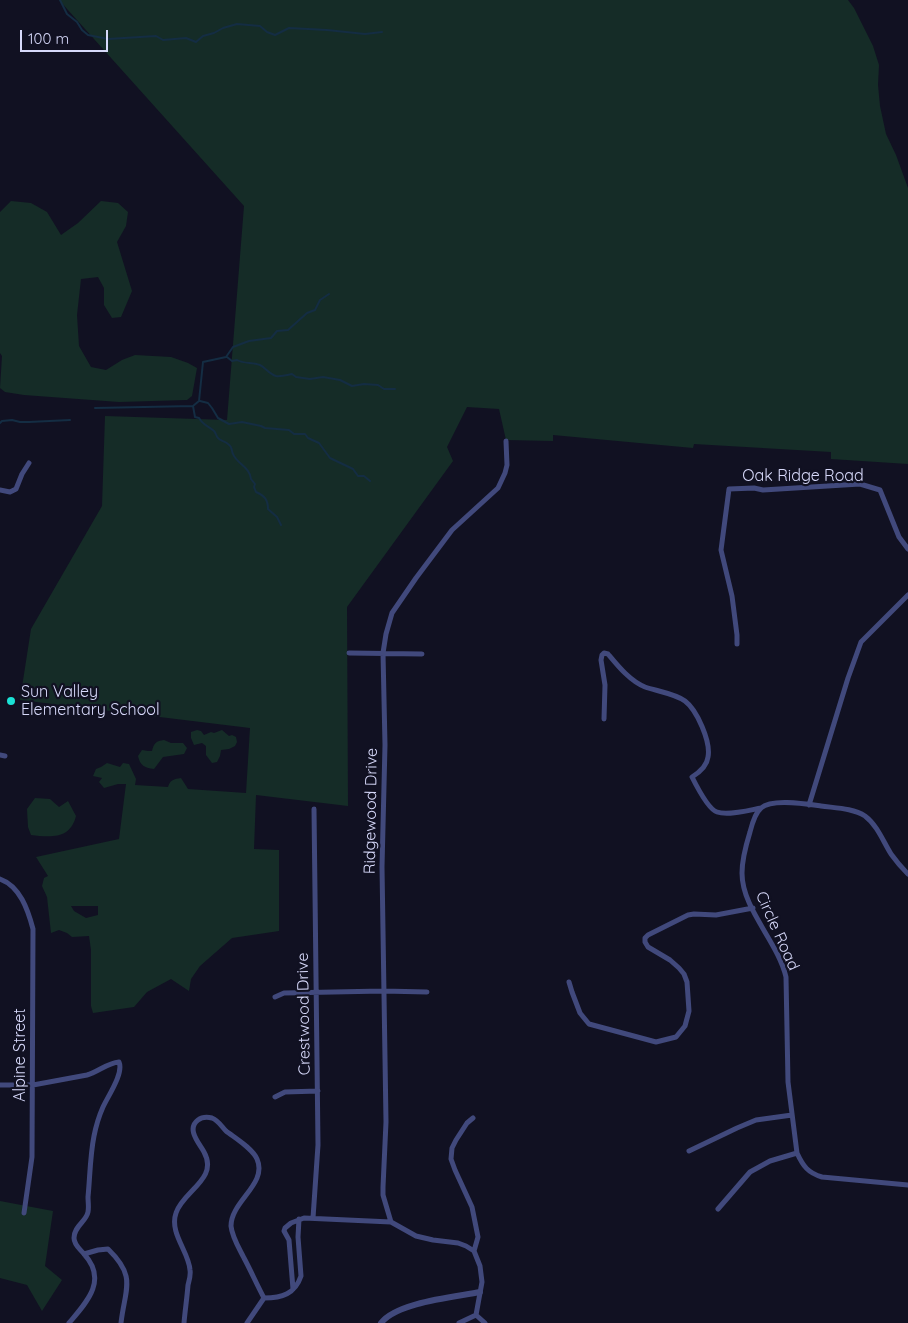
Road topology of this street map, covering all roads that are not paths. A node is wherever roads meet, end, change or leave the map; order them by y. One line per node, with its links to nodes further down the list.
1 (506, 441): 8 (street, Ridgewood Drive)
2 (29, 463): 3 (street)
3 (0, 490)
4 (908, 549): 6 (street, Oak Ridge Road)
5 (908, 596): 11 (street)
6 (737, 644)
7 (349, 652): 8 (street)
8 (383, 653): 9 (street); 18 (street, Ridgewood Drive)
9 (422, 654)
10 (604, 719): 12 (street)
11 (809, 805): 12 (street); 14 (street)
12 (761, 808): 16 (street, Circle Road)
13 (314, 809): 19 (street, Crestwood Drive)
14 (908, 874)
15 (0, 879): 23 (street, Alpine Street)
16 (752, 908): 17 (street); 26 (street, Circle Road)
17 (569, 982)
18 (383, 991): 19 (street); 20 (street); 35 (street, Ridgewood Drive)
19 (316, 992): 21 (street); 24 (street, Crestwood Drive)
20 (427, 992)
21 (275, 998)
22 (0, 1085): 23 (street)
23 (33, 1085): 32 (street, Alpine Street); 37 (street)
24 (318, 1091): 25 (street); 33 (street, Crestwood Drive)
25 (275, 1098)
26 (792, 1115): 28 (street); 29 (street, Circle Road)
27 (473, 1118): 36 (street)
28 (689, 1151)
29 (797, 1153): 30 (street, Circle Road); 31 (street)
30 (908, 1185)
31 (718, 1209)
32 (24, 1213)
33 (313, 1218): 34 (street); 35 (street)
34 (298, 1219): 38 (street); 38 (street)
35 (391, 1222): 36 (street)
36 (474, 1251): 39 (street)
37 (84, 1254): 42 (street); 43 (street)
38 (293, 1289): 40 (street)
39 (480, 1292): 41 (street); 46 (street)
40 (264, 1298): 44 (street); 45 (street)
41 (476, 1315): 47 (street); 48 (street)
42 (69, 1323)
43 (121, 1323)
44 (184, 1323)
45 (247, 1323)
46 (381, 1323)
47 (459, 1323)
48 (485, 1323)

